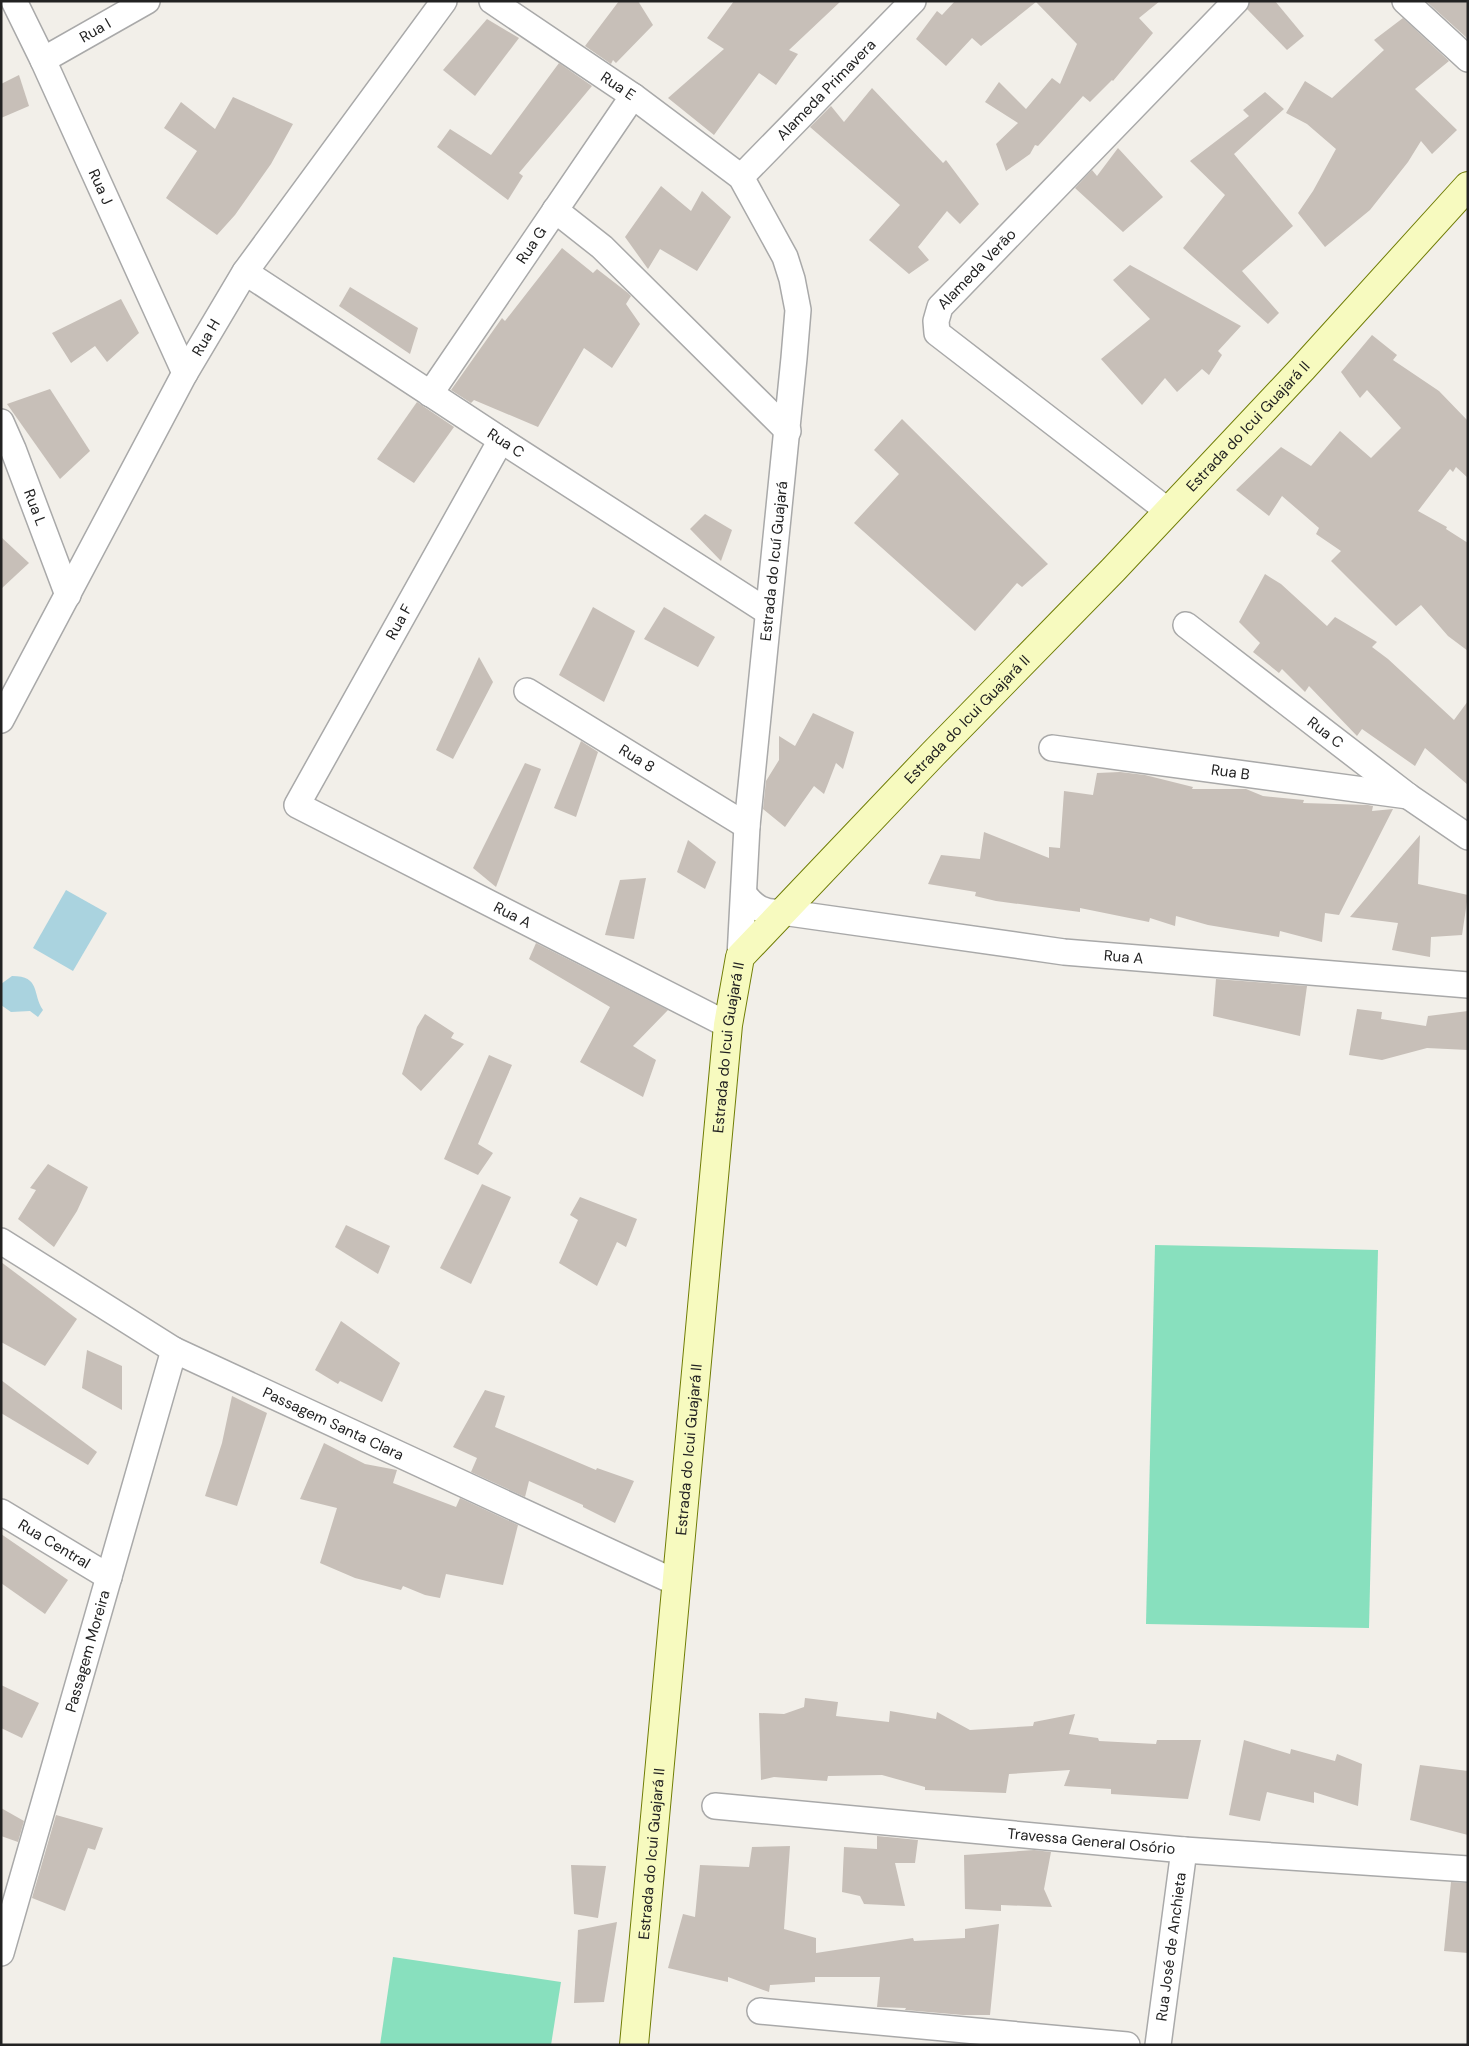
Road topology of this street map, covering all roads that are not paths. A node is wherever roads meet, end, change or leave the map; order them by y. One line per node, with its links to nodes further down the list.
1 (14, 1): 9 (street, Rua J)
2 (147, 1): 9 (street, Rua I)
3 (444, 1): 14 (street, Rua H)
4 (492, 1): 10 (street, Rua E)
5 (913, 1): 11 (street, Alameda Primavera)
6 (1236, 1): 20 (street, Alameda Verão)
7 (1405, 1): 8 (street)
8 (1468, 59)
9 (43, 60): 15 (street, Rua J)
10 (633, 96): 11 (street, Rua E); 13 (street, Rua G)
11 (741, 177): 18 (street, Estrada do Icuí Guajará)
12 (1468, 186): 20 (main road, Estrada do Icui Guajará II)
13 (556, 210): 16 (street, Rua G); 18 (street)
14 (245, 272): 15 (street, Rua H); 16 (street, Rua C)
15 (185, 373): 21 (street, Rua H)
16 (430, 394): 19 (street, Rua C)
17 (1, 422): 21 (street, Rua L)
18 (788, 431): 22 (street, Estrada do Icuí Guajará)
19 (501, 440): 22 (street, Rua C); 28 (street, Rua F)
20 (1168, 511): 32 (main road, Estrada do Icui Guajará II)
21 (68, 595): 25 (street, Rua H)
22 (768, 612): 29 (street, Estrada do Icuí Guajará)
23 (1186, 625): 27 (street, Rua C)
24 (527, 691): 29 (street, Rua 8)
25 (7, 710)
26 (1052, 748): 27 (street, Rua B)
27 (1408, 796): 30 (street, Rua C)
28 (297, 805): 35 (street, Rua A)
29 (747, 826): 31 (street, Estrada do Icuí Guajará)
30 (1468, 837)
31 (744, 894): 32 (street, Rua A); 33 (street, Estrada do Icuí Guajará)
32 (782, 912): 33 (main road, Estrada do Icui Guajará II); 34 (street, Rua A)
33 (740, 957): 35 (main road, Estrada do Icui Guajará II)
34 (1468, 985)
35 (728, 1025): 40 (main road, Estrada do Icui Guajará II)
36 (1, 1242): 37 (street, Passagem Santa Clara)
37 (174, 1350): 39 (street, Passagem Moreira); 40 (street, Passagem Santa Clara)
38 (1, 1512): 39 (street, Rua Central)
39 (109, 1577): 44 (street, Passagem Moreira)
40 (677, 1583): 46 (main road, Estrada do Icui Guajará II)
41 (715, 1806): 42 (street, Travessa General Osório)
42 (1184, 1850): 43 (street, Travessa General Osório); 48 (street, Rua José de Anchieta)
43 (1468, 1869)
44 (1, 1953)
45 (760, 2011): 47 (street)
46 (634, 2045)
47 (1127, 2045)
48 (1158, 2045)

